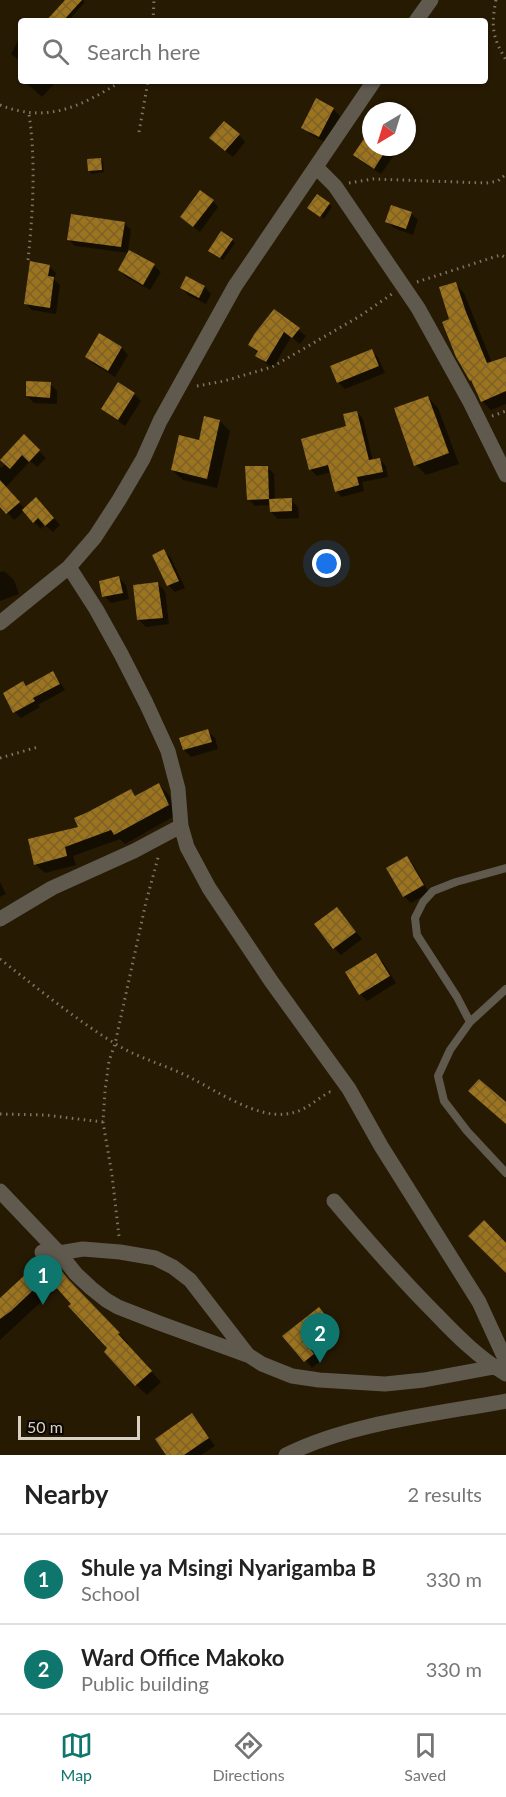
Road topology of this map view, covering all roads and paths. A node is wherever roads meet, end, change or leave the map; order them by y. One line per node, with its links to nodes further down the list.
1 (154, 0): 4 (path)
2 (431, 0): 5 (street)
3 (496, 0): 6 (path)
4 (153, 18)
5 (418, 18)
6 (506, 60)
7 (117, 84): 11 (path)
8 (147, 84): 12 (path)
9 (372, 84): 13 (street)
10 (0, 105): 11 (path)
11 (29, 114): 17 (path)
12 (139, 132)
13 (316, 167): 15 (street); 19 (street)
14 (506, 174): 15 (path)
15 (335, 186): 18 (street)
16 (506, 258): 18 (path)
17 (28, 261)
18 (404, 286): 19 (path); 20 (street)
19 (177, 389): 21 (street)
20 (506, 475)
21 (69, 567): 22 (street); 25 (street)
22 (0, 623)
23 (38, 747): 24 (path)
24 (0, 758)
25 (181, 826): 26 (street); 43 (street)
26 (163, 835): 28 (street); 32 (path)
27 (506, 868): 31 (lane)
28 (0, 919)
29 (0, 959): 32 (path)
30 (506, 989): 31 (lane)
31 (470, 1022): 36 (lane)
32 (115, 1044): 33 (path); 35 (path)
33 (338, 1094)
34 (0, 1114): 35 (path)
35 (104, 1122): 40 (path)
36 (506, 1173)
37 (0, 1191): 41 (street)
38 (334, 1201): 43 (street)
39 (42, 1252): 41 (street)
40 (120, 1252): 41 (street); 42 (street)
41 (59, 1253): 42 (street)
42 (248, 1355): 43 (street)
43 (502, 1367)
44 (506, 1401): 45 (street)
45 (286, 1455)

